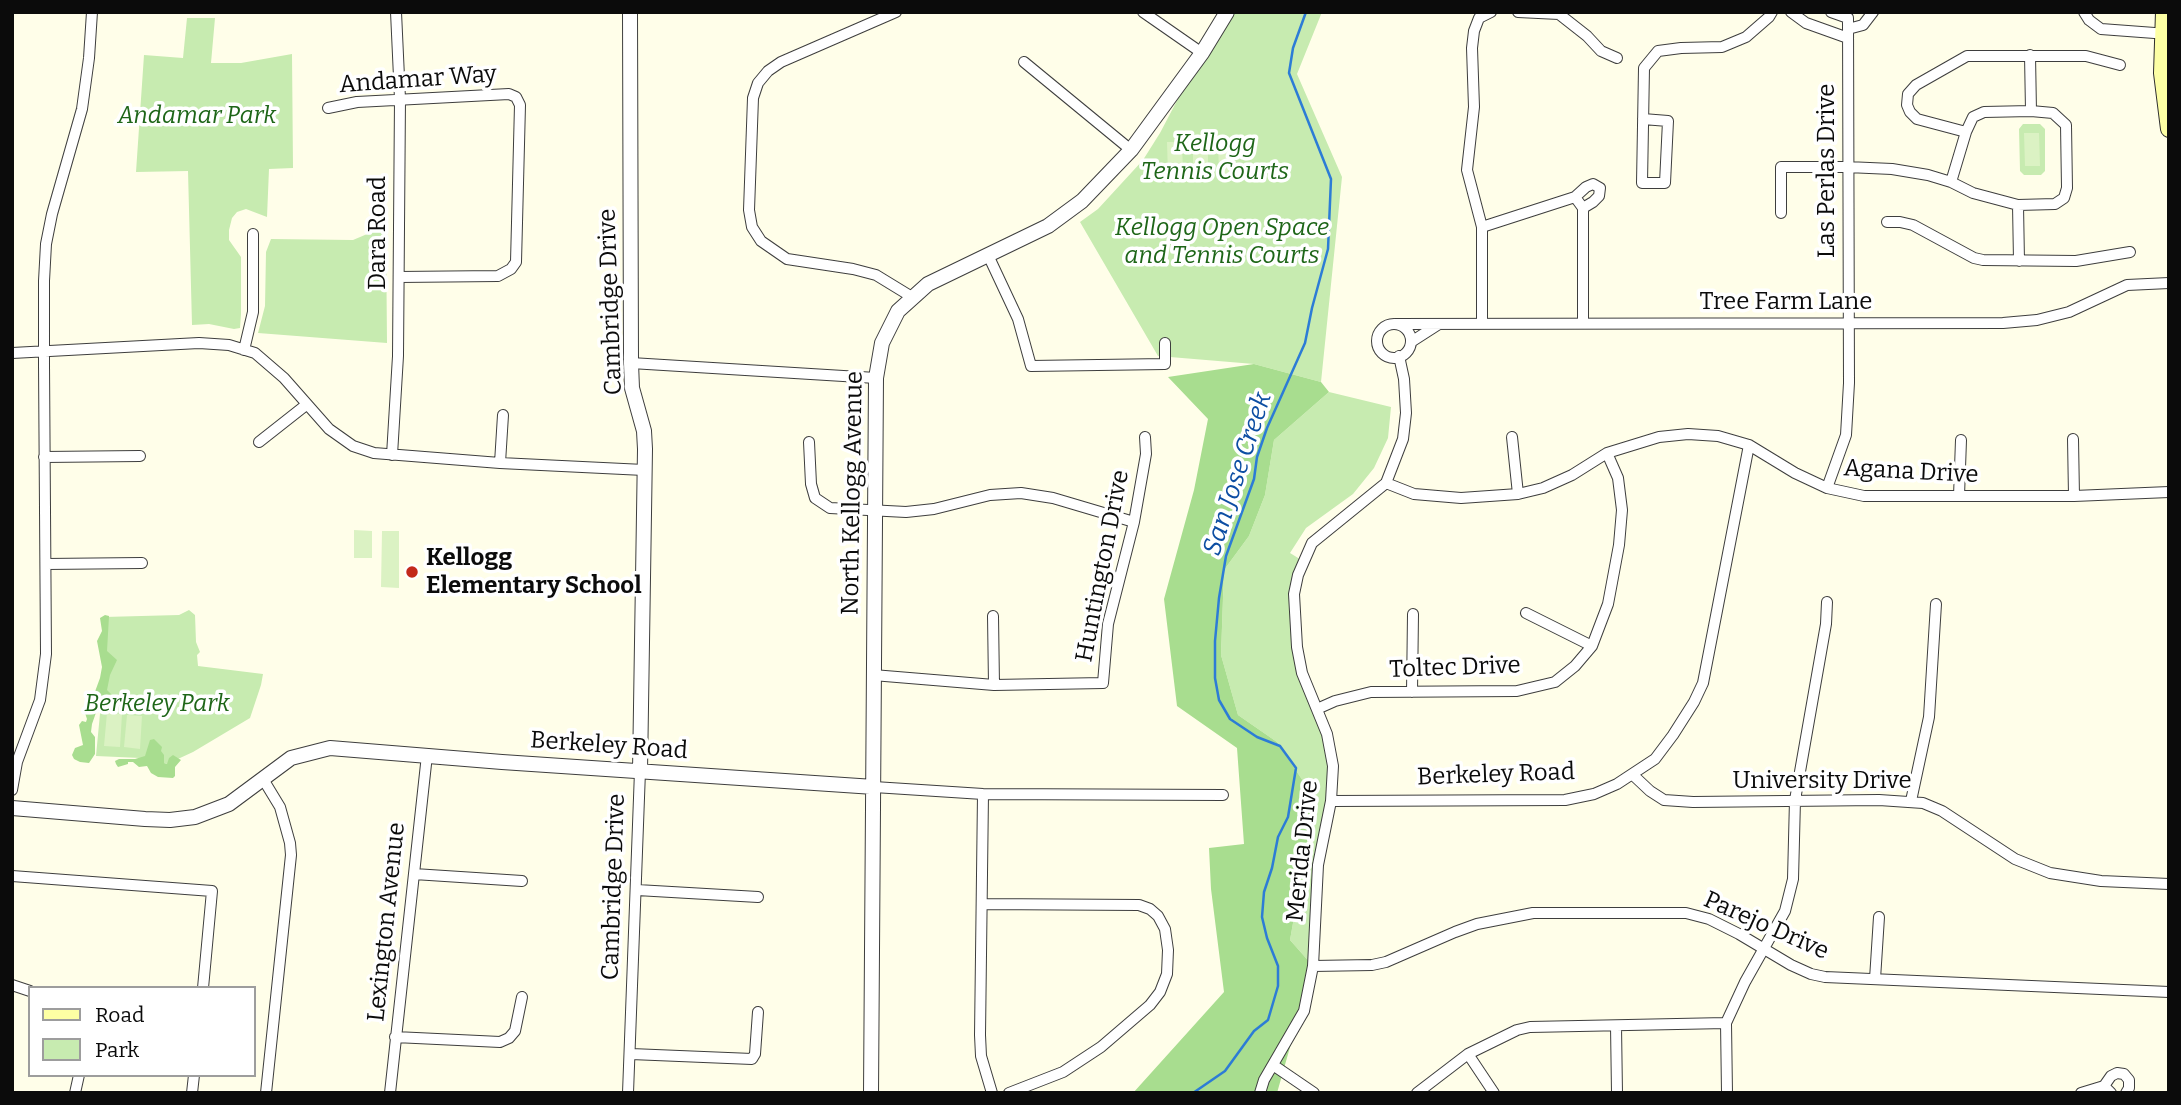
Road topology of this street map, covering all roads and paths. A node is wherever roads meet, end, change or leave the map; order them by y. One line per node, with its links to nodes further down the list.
1 (92, 12): 54 (street)
2 (396, 12): 22 (street, Dara Road)
3 (630, 12): 57 (street, Cambridge Drive)
4 (896, 12): 45 (street)
5 (1143, 12): 17 (street)
6 (1227, 12): 17 (street, North Kellogg Avenue)
7 (1491, 12): 36 (street)
8 (1518, 12): 19 (street)
9 (1772, 12): 25 (street)
10 (1791, 12): 15 (street)
11 (1831, 12): 15 (street)
12 (1873, 12): 15 (street)
13 (2084, 12): 16 (street)
14 (2164, 12): 16 (main road)
15 (1848, 29): 29 (street, Las Perlas Drive)
16 (2166, 34): 26 (main road)
17 (1202, 53): 28 (street, North Kellogg Avenue)
18 (2030, 55): 21 (street); 24 (street); 27 (street)
19 (1617, 58)
20 (1024, 62): 28 (street)
21 (2120, 65)
22 (400, 99): 23 (street, Andamar Way); 41 (street, Andamar Way); 42 (street, Dara Road)
23 (328, 108)
24 (2031, 111): 27 (street); 32 (street)
25 (1643, 119): 25 (street)
26 (2169, 129)
27 (1965, 132): 30 (street)
28 (1131, 150): 39 (street, North Kellogg Avenue)
29 (1847, 167): 30 (street); 34 (street); 47 (street, Las Perlas Drive)
30 (1951, 181): 32 (street)
31 (1575, 197): 33 (street); 33 (street); 36 (street)
32 (2018, 205): 40 (street)
33 (1583, 208): 46 (street)
34 (1781, 213)
35 (1888, 222): 40 (street)
36 (1482, 228): 50 (street)
37 (253, 234): 53 (street)
38 (2130, 252): 40 (street)
39 (988, 255): 45 (street, North Kellogg Avenue); 52 (street)
40 (2019, 261)
41 (511, 269): 42 (street); 43 (street)
42 (399, 277): 69 (street, Dara Road)
43 (517, 280)
44 (2169, 283): 47 (street, Tree Farm Lane)
45 (912, 297): 58 (street, North Kellogg Avenue)
46 (1583, 323): 47 (street, Tree Farm Lane); 50 (street, Tree Farm Lane)
47 (1848, 323): 75 (street, Las Perlas Drive)
48 (1396, 324): 49 (street, Tree Farm Lane); 51 (street); 56 (street)
49 (1439, 324): 50 (street, Tree Farm Lane); 51 (street)
50 (1482, 324)
51 (1410, 342): 56 (street)
52 (1165, 343)
53 (244, 350): 54 (street); 59 (street)
54 (44, 351): 55 (street); 71 (street)
55 (12, 353)
56 (1399, 356): 74 (street)
57 (631, 363): 58 (street); 73 (street, Cambridge Drive)
58 (876, 378): 80 (street, North Kellogg Avenue)
59 (306, 405): 65 (street); 69 (street)
60 (503, 415): 72 (street)
61 (1145, 437): 81 (street, Huntington Drive)
62 (1512, 437): 77 (street)
63 (2073, 439): 79 (street)
64 (1961, 440): 78 (street)
65 (259, 442)
66 (809, 442): 80 (street)
67 (1749, 445): 68 (street, Agana Drive); 75 (street, Agana Drive); 96 (street, Berkeley Road)
68 (1607, 453): 77 (street, Agana Drive); 89 (street, Toltec Drive)
69 (392, 455): 72 (street)
70 (140, 456): 71 (street)
71 (44, 457): 83 (street)
72 (500, 463): 73 (street)
73 (644, 470): 95 (street, Cambridge Drive)
74 (1386, 483): 77 (street, Agana Drive); 93 (street, Merida Drive)
75 (1827, 488): 78 (street, Agana Drive)
76 (2169, 492): 79 (street, Agana Drive)
77 (1518, 494)
78 (1959, 496): 79 (street, Agana Drive)
79 (2074, 496)
80 (875, 511): 81 (street); 90 (street, North Kellogg Avenue)
81 (1133, 522): 91 (street, Huntington Drive)
82 (142, 563): 83 (street)
83 (46, 564): 99 (street)
84 (1827, 603): 102 (street)
85 (1936, 604): 104 (street)
86 (1413, 614): 92 (street)
87 (1526, 614): 89 (street)
88 (993, 616): 91 (street)
89 (1592, 646): 92 (street, Toltec Drive)
90 (873, 676): 91 (street, Huntington Drive); 98 (street, North Kellogg Avenue)
91 (994, 685)
92 (1412, 692): 93 (street, Toltec Drive)
93 (1317, 709): 103 (street, Merida Drive)
94 (426, 755): 95 (street, Berkeley Road); 97 (street, Berkeley Road); 106 (street, Lexington Avenue)
95 (640, 771): 98 (street, Berkeley Road); 110 (street, Cambridge Drive)
96 (1633, 775): 102 (street, University Drive); 103 (street, Berkeley Road)
97 (263, 779): 105 (street, Berkeley Road); 128 (street)
98 (874, 787): 100 (street, Berkeley Road); 131 (street, North Kellogg Avenue)
99 (12, 790)
100 (984, 794): 101 (street, Berkeley Road); 112 (street)
101 (1223, 795)
102 (1795, 800): 104 (street, University Drive); 114 (street)
103 (1331, 801): 115 (street, Merida Drive)
104 (1912, 801): 109 (street, University Drive)
105 (12, 808)
106 (414, 874): 108 (street); 123 (street, Lexington Avenue)
107 (12, 876): 117 (street)
108 (522, 881)
109 (2169, 884)
110 (637, 890): 111 (street); 124 (street, Cambridge Drive)
111 (758, 897)
112 (982, 904): 132 (street); 133 (street)
113 (1879, 917): 116 (street)
114 (1764, 950): 115 (street, Parejo Drive); 116 (street, Parejo Drive); 121 (street)
115 (1313, 966): 126 (street, Merida Drive)
116 (1875, 979): 118 (street, Parejo Drive)
117 (203, 986)
118 (2169, 992)
119 (522, 997): 123 (street)
120 (758, 1012): 124 (street)
121 (1726, 1023): 122 (street); 139 (street)
122 (1616, 1026): 125 (street); 138 (street)
123 (395, 1037): 129 (street, Lexington Avenue)
124 (631, 1054): 130 (street, Cambridge Drive)
125 (1468, 1054): 136 (street); 137 (street)
126 (1273, 1065): 134 (street, Merida Drive); 135 (street)
127 (2108, 1089): 140 (street); 141 (street)
128 (266, 1093)
129 (390, 1093)
130 (628, 1093)
131 (871, 1093)
132 (992, 1093)
133 (1009, 1093)
134 (1260, 1093)
135 (1314, 1093)
136 (1417, 1093)
137 (1494, 1093)
138 (1617, 1093)
139 (1727, 1093)
140 (2081, 1093)
141 (2126, 1093)

